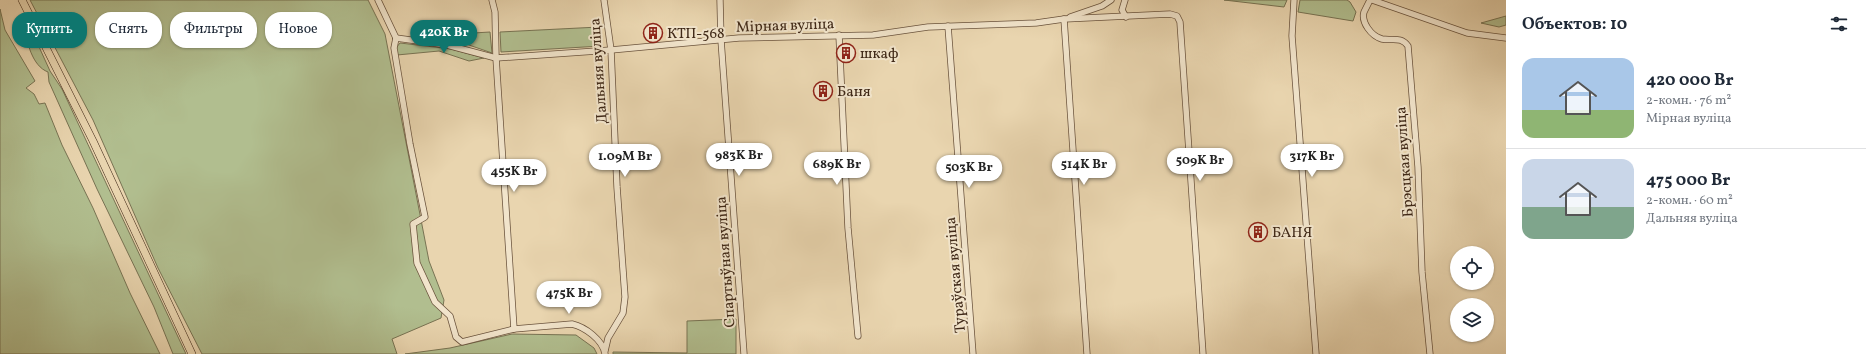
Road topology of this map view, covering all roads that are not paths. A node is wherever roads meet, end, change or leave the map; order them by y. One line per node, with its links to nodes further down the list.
1 (22, 0): 22 (main road)
2 (378, 0): 14 (street)
3 (492, 0): 18 (street)
4 (604, 0): 17 (street, Дальняя вуліца)
5 (720, 0): 16 (street, Спартыўная вуліца)
6 (1111, 0): 11 (street)
7 (1126, 0): 10 (street)
8 (1294, 0): 27 (street)
9 (1371, 0): 15 (street); 28 (street, Брэсцкая вуліца)
10 (1126, 17): 11 (street, Мірная вуліца); 26 (street, Мірная вуліца)
11 (1064, 19): 12 (street, Мірная вуліца); 25 (street)
12 (948, 26): 13 (street, Мірная вуліца); 24 (street, Тураўская вуліца)
13 (839, 35): 16 (street, Мірная вуліца); 20 (street)
14 (396, 38): 18 (street, Мірная вуліца); 19 (street)
15 (1506, 38)
16 (721, 40): 17 (street, Мірная вуліца); 23 (street, Спартыўная вуліца)
17 (611, 50): 18 (street, Мірная вуліца); 21 (street, Дальняя вуліца)
18 (496, 58): 19 (street)
19 (514, 329): 21 (street)
20 (858, 336)
21 (605, 353)
22 (192, 354)
23 (744, 354)
24 (974, 354)
25 (1087, 354)
26 (1203, 354)
27 (1316, 354)
28 (1430, 354)

